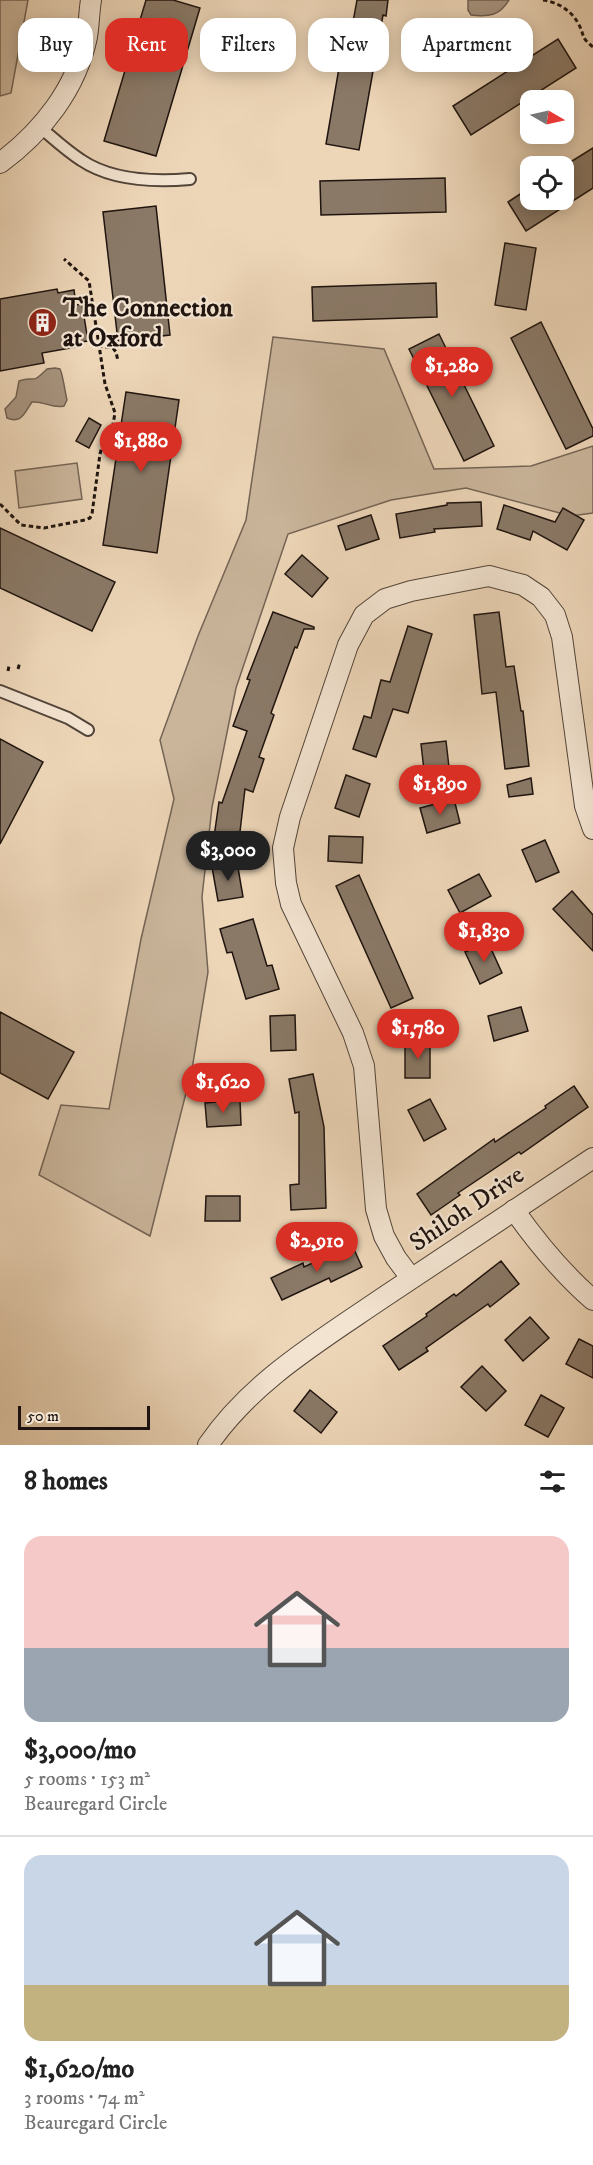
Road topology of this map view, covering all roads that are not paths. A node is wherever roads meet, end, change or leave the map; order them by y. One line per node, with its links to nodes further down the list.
1 (91, 0): 2 (street)
2 (41, 128): 3 (street); 4 (lane)
3 (0, 163)
4 (190, 179)
5 (0, 691): 6 (lane)
6 (88, 730)
7 (593, 829): 10 (street)
8 (593, 1158): 9 (street, Shiloh Drive)
9 (514, 1210): 10 (street, Shiloh Drive); 11 (street)
10 (411, 1278): 12 (street, Shiloh Drive)
11 (593, 1300)
12 (207, 1445)

